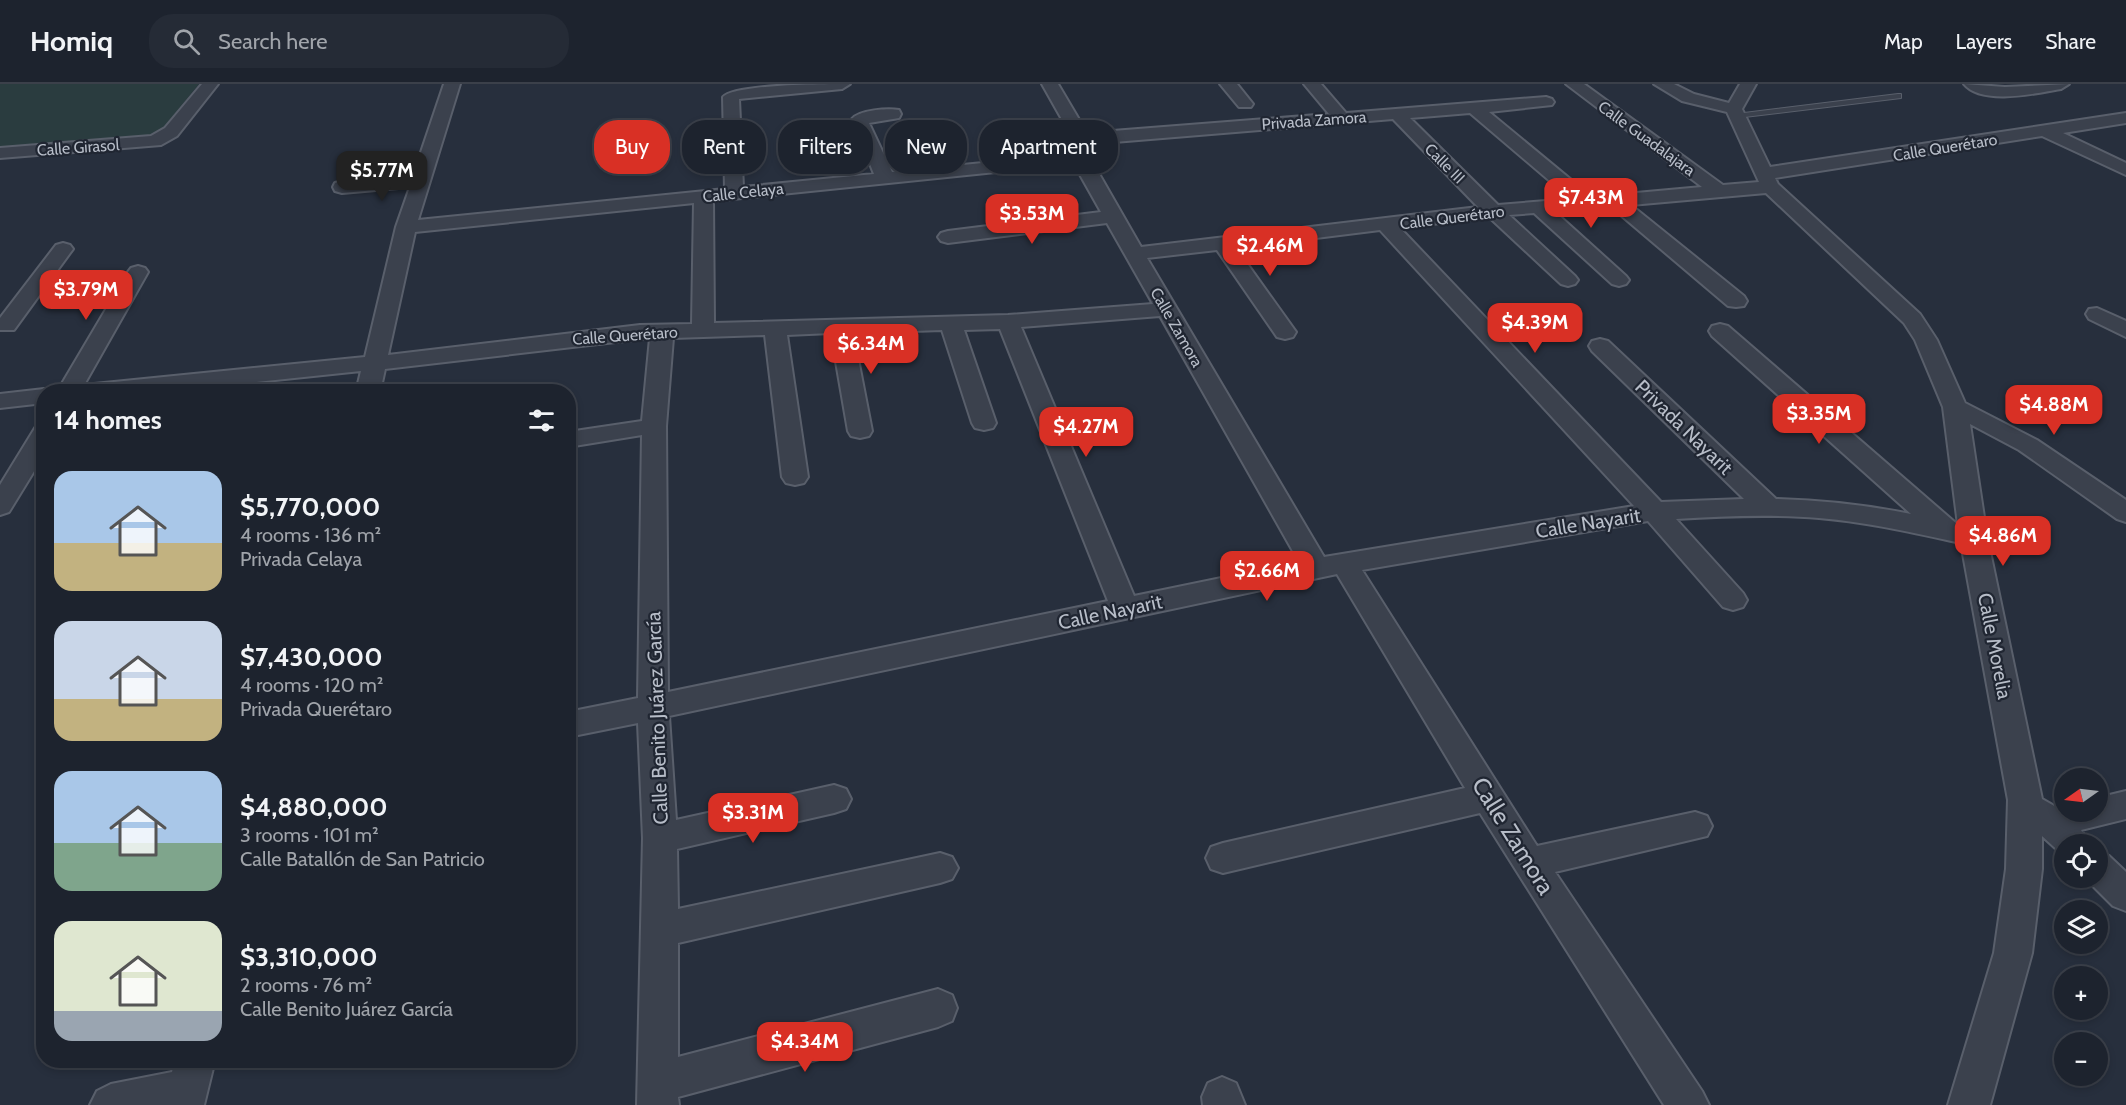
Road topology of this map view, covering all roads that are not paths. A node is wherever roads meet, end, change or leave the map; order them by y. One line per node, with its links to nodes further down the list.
1 (210, 84): 24 (street, Calle Girasol)
2 (452, 84): 29 (street)
3 (842, 84): 33 (street)
4 (1050, 84): 21 (street, Calle Zamora)
5 (1228, 84): 14 (street)
6 (1312, 84): 19 (street)
7 (1574, 84): 32 (street, Calle Guadalajara)
8 (1662, 84): 16 (street)
9 (1748, 84): 16 (street)
10 (1972, 84): 11 (street)
11 (2061, 84)
12 (1898, 96): 16 (lane)
13 (1546, 102): 15 (street, Privada Zamora)
14 (1245, 104)
15 (1473, 107): 18 (street, Privada Zamora); 36 (street)
16 (1735, 112): 30 (street, Calle Morelia)
17 (893, 114): 28 (street)
18 (1397, 114): 19 (street, Privada Zamora); 38 (street, Calle III)
19 (1341, 118): 23 (street, Privada Zamora)
20 (2126, 118): 22 (street, Calle Querétaro)
21 (1067, 120)
22 (2045, 131): 26 (street); 30 (street, Calle Querétaro)
23 (1118, 144)
24 (0, 153)
25 (979, 164): 28 (street, Calle Celaya)
26 (2126, 170)
27 (1093, 174): 39 (street, Calle Zamora)
28 (885, 178): 33 (street, Calle Celaya)
29 (419, 181): 31 (street); 41 (street)
30 (1766, 181): 32 (street, Calle Querétaro); 69 (street, Calle Morelia)
31 (342, 187)
32 (1719, 191): 35 (street, Calle Querétaro)
33 (734, 193): 34 (street, Calle Celaya)
34 (704, 196): 41 (street, Calle Celaya); 59 (street)
35 (1614, 200): 36 (street, Calle Querétaro); 49 (street)
36 (1587, 202): 37 (street, Calle Querétaro)
37 (1538, 207): 38 (street, Calle Querétaro); 48 (street)
38 (1493, 212): 40 (street, Calle Querétaro); 47 (street, Calle III)
39 (1113, 216): 42 (street); 45 (street, Calle Zamora)
40 (1386, 225): 43 (street, Calle Querétaro); 78 (street, Calle Nayarit)
41 (406, 227): 63 (street)
42 (948, 237)
43 (1223, 244): 45 (street, Calle Querétaro); 61 (street)
44 (63, 249): 53 (street)
45 (1134, 254): 50 (street, Calle Zamora)
46 (138, 272): 64 (street)
47 (1568, 280)
48 (1619, 280)
49 (1736, 301)
50 (1167, 309): 52 (street, Calle Querétaro); 82 (street, Calle Zamora)
51 (2097, 314): 57 (street)
52 (1008, 322): 54 (street, Calle Querétaro); 84 (street)
53 (11, 324)
54 (951, 324): 55 (street, Calle Querétaro); 70 (street)
55 (841, 327): 56 (street, Calle Querétaro); 72 (street)
56 (775, 329): 59 (street, Calle Querétaro); 75 (street)
57 (2126, 330)
58 (662, 331): 59 (street, Calle Querétaro); 63 (street, Calle Querétaro); 71 (street, Calle Benito Juárez García)
59 (704, 331)
60 (1720, 331): 80 (street)
61 (1285, 332)
62 (1600, 346): 77 (street, Privada Nayarit)
63 (375, 363): 65 (street, Calle Querétaro); 66 (street)
64 (73, 384)
65 (165, 384)
66 (370, 384)
67 (36, 397): 68 (street)
68 (0, 401)
69 (1955, 407): 79 (street); 81 (street, Calle Morelia)
70 (984, 423)
71 (654, 426): 73 (street); 85 (street, Calle Benito Juárez García)
72 (860, 431)
73 (576, 439)
74 (36, 446): 76 (street)
75 (795, 477)
76 (0, 506)
77 (1769, 508): 78 (street, Calle Nayarit); 80 (street, Calle Nayarit)
78 (1654, 512): 82 (street, Calle Nayarit); 83 (street)
79 (2126, 513)
80 (1945, 530): 81 (street, Calle Nayarit)
81 (1973, 537): 89 (street, Calle Morelia)
82 (1330, 566): 84 (street, Calle Nayarit); 87 (street, Calle Zamora)
83 (1733, 600)
84 (1125, 609): 85 (street, Calle Nayarit)
85 (653, 708): 86 (street, Calle Nayarit); 93 (street, Calle Benito Juárez García)
86 (576, 723)
87 (1488, 797): 94 (street); 95 (street, Calle Zamora)
88 (834, 799): 93 (street)
89 (2025, 800): 92 (street); 105 (street, Calle Morelia)
90 (2126, 805): 92 (street)
91 (1695, 826): 95 (street)
92 (2062, 834)
93 (660, 838): 99 (street, Calle Benito Juárez García)
94 (1223, 858)
95 (1529, 863): 104 (street, Calle Zamora)
96 (940, 868): 99 (street)
97 (2108, 878): 98 (street)
98 (2126, 895)
99 (660, 930): 102 (street, Calle Benito Juárez García)
100 (938, 1008): 102 (street)
101 (188, 1085): 103 (street)
102 (658, 1093)
103 (111, 1105)
104 (1688, 1105)
105 (1969, 1105)

